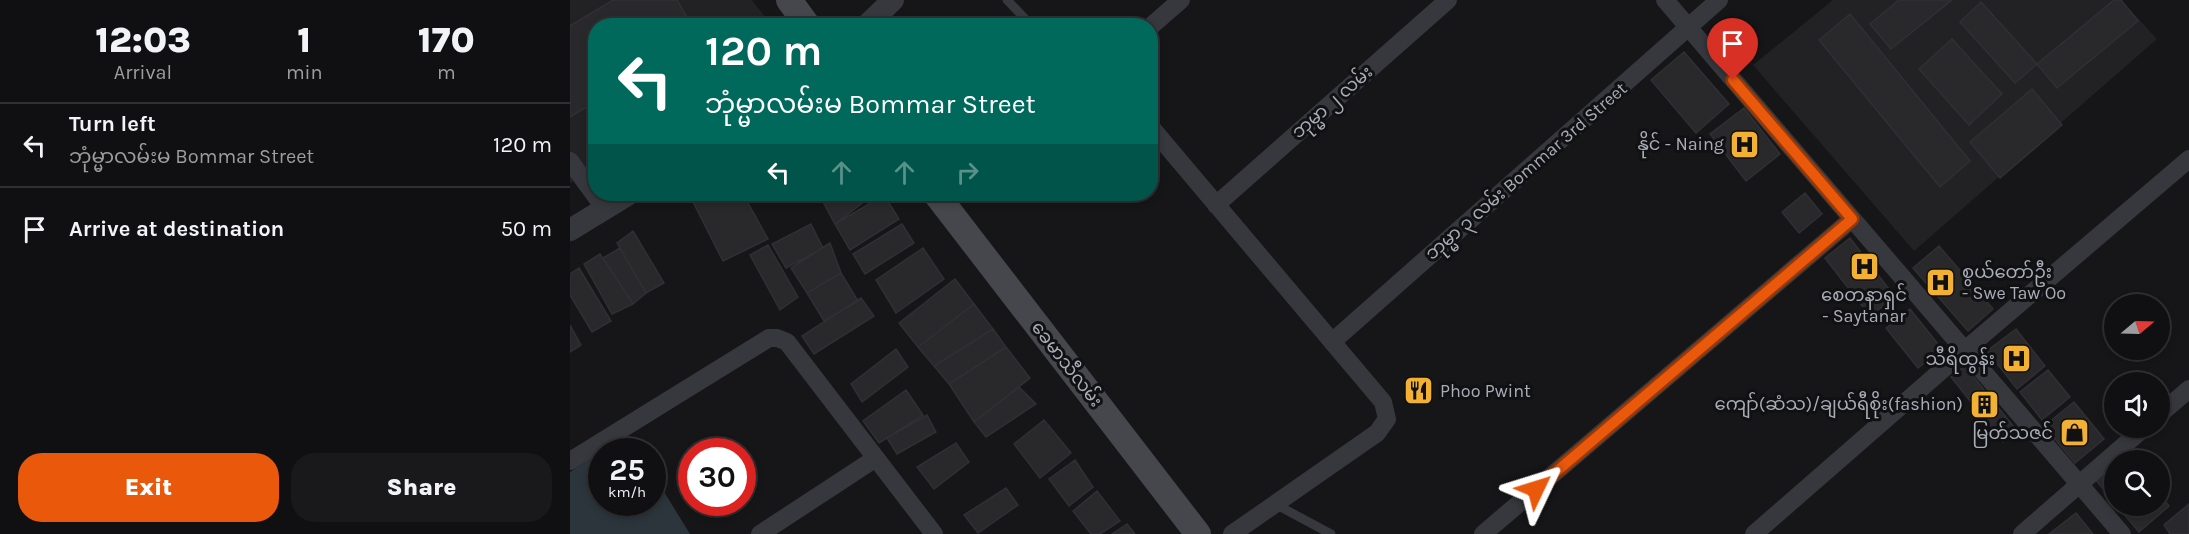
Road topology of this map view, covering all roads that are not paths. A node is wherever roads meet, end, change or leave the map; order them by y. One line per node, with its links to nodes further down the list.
1 (789, 0): 8 (main road)
2 (893, 0): 9 (street)
3 (1007, 0): 10 (lane)
4 (1181, 0): 11 (street)
5 (1448, 0): 20 (street, ဘုမ္မာ ၂ လမ်း)
6 (1665, 0): 12 (street)
7 (1719, 0): 12 (street, ဘုမ္မာ ၃ လမ်း Bommar 3rd Street)
8 (802, 18)
9 (874, 18)
10 (1024, 18)
11 (1158, 20)
12 (1688, 28): 22 (street); 24 (street, ဘုမ္မာ ၃ လမ်း Bommar 3rd Street)
13 (1158, 136): 20 (street)
14 (2189, 159): 25 (street)
15 (570, 161): 16 (street)
16 (588, 186)
17 (599, 201): 21 (street)
18 (618, 201): 21 (street)
19 (941, 201): 35 (main road, ခေမာသီလမ်း)
20 (1216, 205): 24 (street)
21 (605, 209): 23 (street)
22 (1852, 219): 25 (street); 38 (street)
23 (570, 230)
24 (1332, 342): 32 (street)
25 (1965, 350): 31 (street); 39 (street)
26 (2189, 389): 27 (street)
27 (2170, 405)
28 (2132, 438): 31 (street)
29 (876, 458): 30 (street); 33 (street); 34 (street)
30 (570, 460)
31 (2079, 484): 40 (street); 41 (street)
32 (1275, 504): 36 (street); 37 (lane)
33 (760, 534)
34 (934, 534)
35 (1198, 534)
36 (1232, 534)
37 (1332, 534)
38 (1483, 534)
39 (1754, 534)
40 (2022, 534)
41 (2122, 534)

